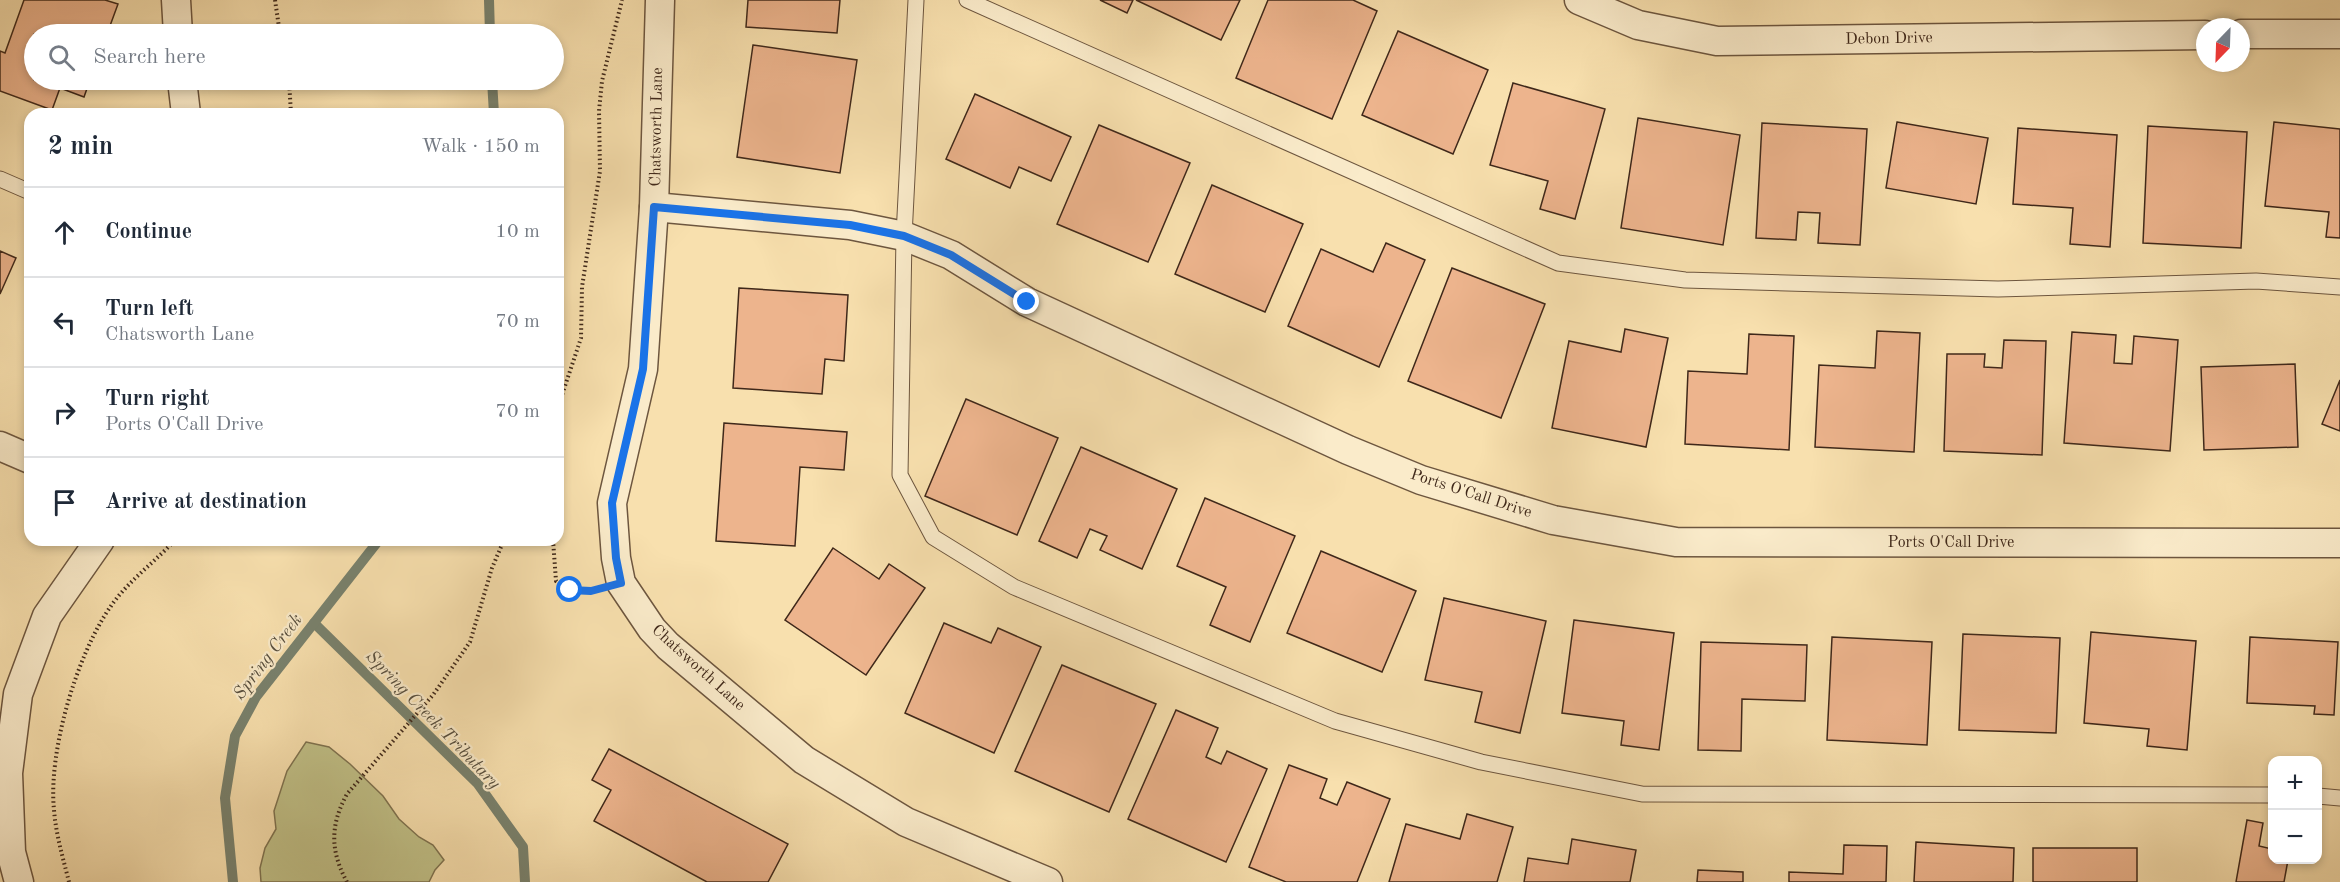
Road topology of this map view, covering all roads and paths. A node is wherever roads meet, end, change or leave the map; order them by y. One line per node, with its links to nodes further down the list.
1 (176, 0): 8 (street)
2 (275, 0): 9 (path)
3 (622, 0): 22 (path)
4 (660, 0): 19 (street, Chatsworth Lane)
5 (916, 0): 20 (lane)
6 (967, 0): 21 (lane)
7 (1579, 0): 10 (street, Debon Drive)
8 (177, 24)
9 (279, 24)
10 (2196, 34)
11 (2250, 34): 12 (street)
12 (2340, 34)
13 (183, 90): 15 (street)
14 (290, 90): 16 (path)
15 (185, 108)
16 (291, 108)
17 (0, 179): 18 (lane)
18 (24, 189)
19 (654, 207): 20 (street, Ports O'Call Drive); 30 (street, Chatsworth Lane)
20 (904, 236): 25 (street, Ports O'Call Drive); 31 (lane)
21 (2340, 287)
22 (564, 389)
23 (0, 446): 24 (street)
24 (24, 456)
25 (2340, 543)
26 (96, 546): 34 (street)
27 (169, 546): 35 (path)
28 (501, 546): 36 (path)
29 (553, 546): 30 (path)
30 (621, 583): 37 (street, Chatsworth Lane)
31 (2268, 795)
32 (2322, 796): 33 (lane)
33 (2340, 798)
34 (19, 882)
35 (69, 882)
36 (347, 882)
37 (1048, 882)

